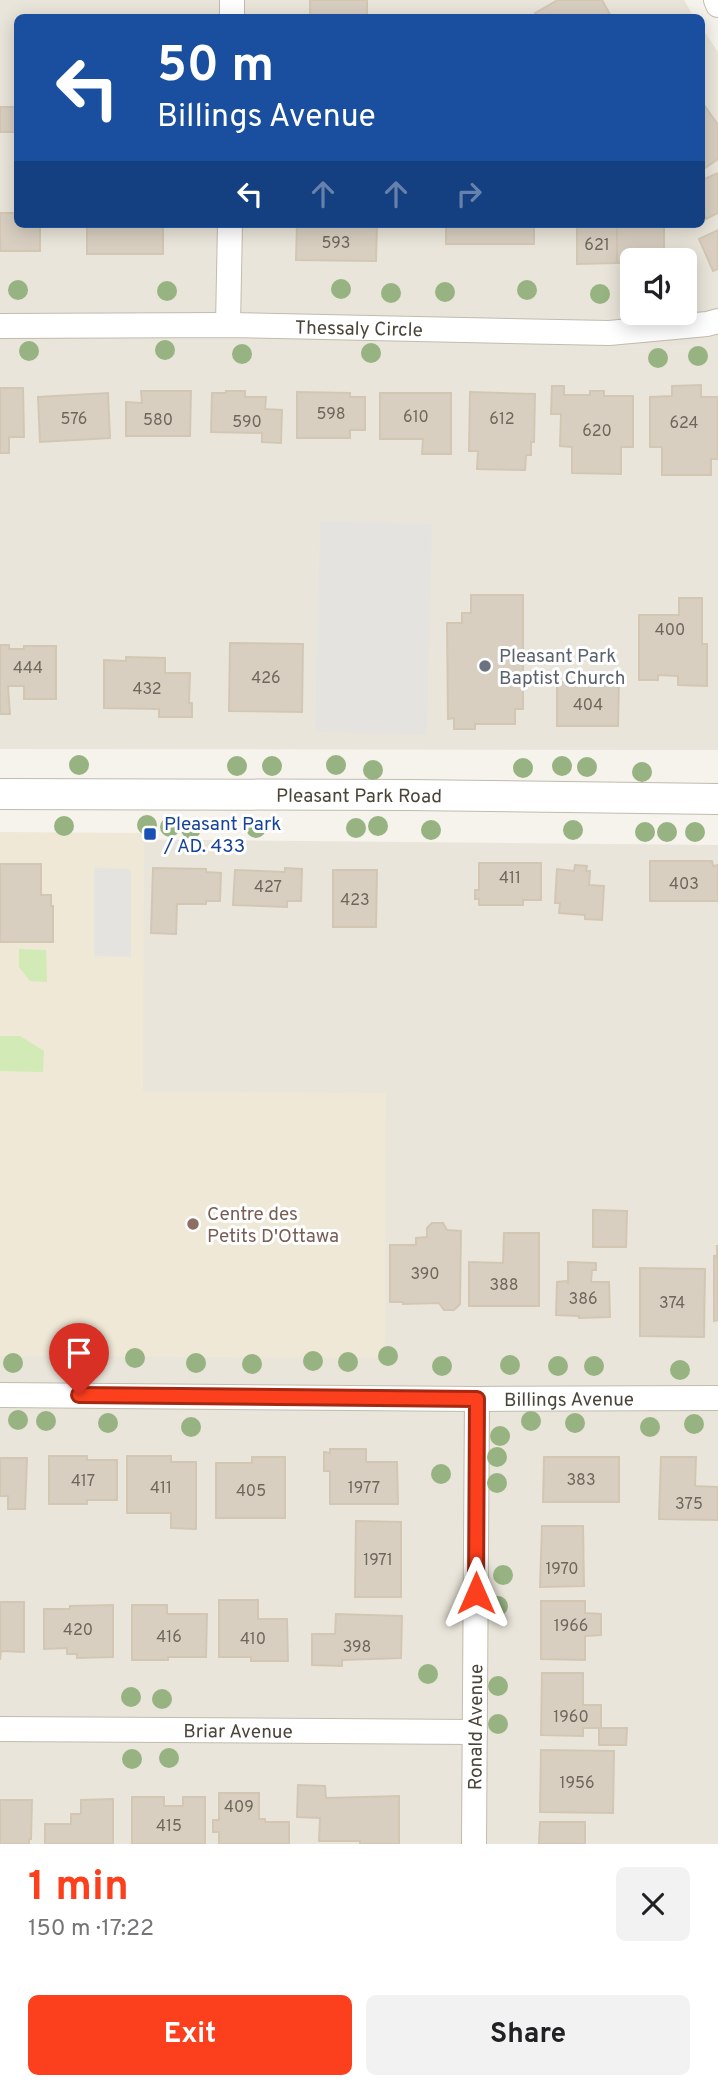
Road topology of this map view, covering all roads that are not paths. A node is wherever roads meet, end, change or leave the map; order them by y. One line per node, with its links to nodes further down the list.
1 (716, 0): 2 (street)
2 (718, 5)
3 (230, 228): 6 (street)
4 (718, 321): 6 (street, Thessaly Circle)
5 (0, 326): 6 (street, Thessaly Circle)
6 (229, 326)
7 (0, 794): 8 (street, Pleasant Park Road)
8 (718, 799)
9 (0, 1395): 11 (street, Billings Avenue)
10 (718, 1398): 11 (street, Billings Avenue)
11 (477, 1399): 13 (street, Ronald Avenue)
12 (0, 1729): 13 (street, Briar Avenue)
13 (475, 1732): 14 (street, Ronald Avenue)
14 (474, 1844)

